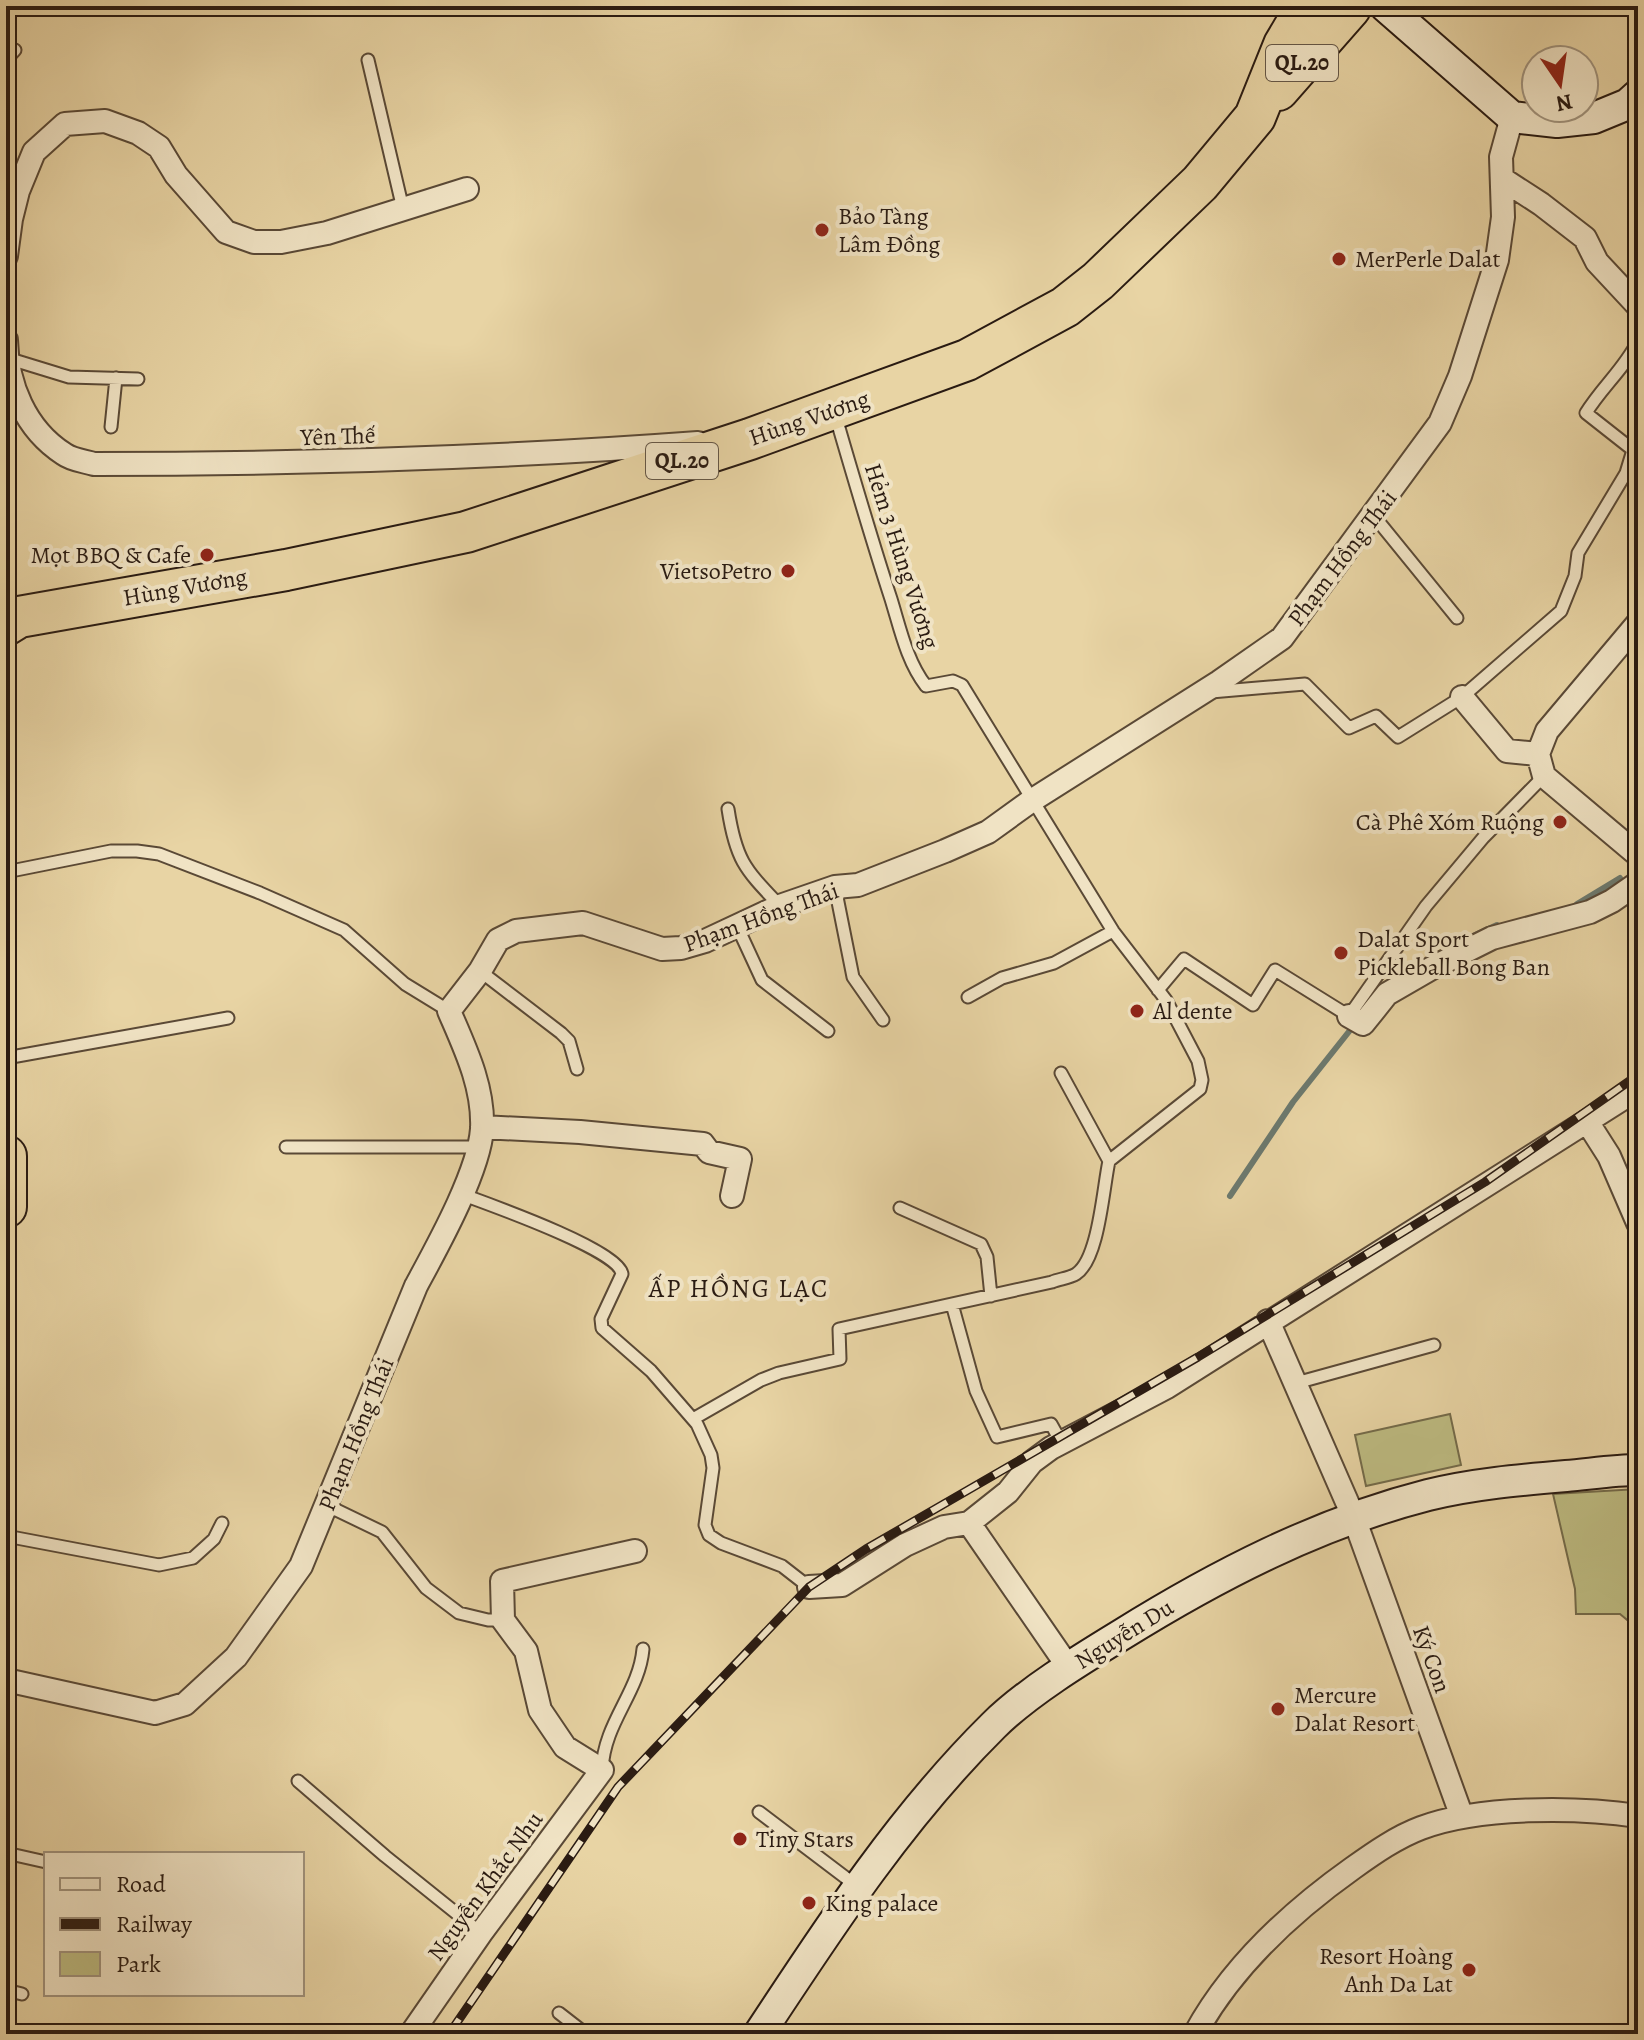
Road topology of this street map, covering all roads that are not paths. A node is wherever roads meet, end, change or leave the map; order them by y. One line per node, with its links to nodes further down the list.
1 (1307, 6): 7 (highway, Hùng Vương / QL.20)
2 (1371, 9): 7 (highway, QL.20); 8 (street)
3 (15, 50): 4 (lane)
4 (6, 60)
5 (368, 60): 11 (lane)
6 (1638, 95): 8 (street)
7 (1255, 117): 19 (highway, Hùng Vương / QL.20)
8 (1512, 117): 9 (street, Phạm Hồng Thái)
9 (1504, 180): 13 (street); 22 (street, Phạm Hồng Thái)
10 (467, 189): 11 (street)
11 (403, 209): 12 (street)
12 (6, 256)
13 (1638, 306)
14 (6, 340): 16 (street, Yên Thế)
15 (1638, 341): 27 (lane)
16 (6, 358): 17 (lane); 21 (street, Yên Thế)
17 (116, 378): 18 (lane); 20 (lane)
18 (138, 379)
19 (834, 410): 21 (highway, Hùng Vương / QL.20); 30 (lane, Hẻm 3 Hùng Vương)
20 (111, 427)
21 (750, 439): 23 (highway, Hùng Vương / QL.20)
22 (1374, 516): 24 (lane); 26 (street, Phạm Hồng Thái)
23 (10, 618)
24 (1457, 618)
25 (1638, 623): 28 (street)
26 (1202, 692): 27 (lane); 30 (street, Phạm Hồng Thái)
27 (1462, 697): 28 (street)
28 (1538, 754): 29 (street)
29 (1544, 776): 32 (street); 44 (lane)
30 (1031, 801): 35 (street, Phạm Hồng Thái); 38 (lane)
31 (728, 809): 36 (lane)
32 (1636, 848)
33 (6, 872): 42 (lane)
34 (1638, 883): 44 (street)
35 (835, 887): 36 (street, Phạm Hồng Thái); 45 (lane)
36 (780, 906): 37 (street, Phạm Hồng Thái)
37 (737, 926): 39 (street, Phạm Hồng Thái); 46 (lane)
38 (1113, 931): 40 (lane); 41 (lane)
39 (480, 971): 42 (street, Phạm Hồng Thái); 48 (lane)
40 (1158, 990): 44 (lane); 55 (lane)
41 (968, 997)
42 (449, 1011): 52 (street, Phạm Hồng Thái)
43 (228, 1018): 47 (lane)
44 (1354, 1019)
45 (883, 1020)
46 (828, 1031)
47 (6, 1058)
48 (577, 1069)
49 (1061, 1073): 55 (lane)
50 (1638, 1089): 51 (street)
51 (1588, 1123): 60 (street); 63 (street)
52 (480, 1137): 53 (lane); 56 (street, Phạm Hồng Thái); 57 (street)
53 (286, 1147)
54 (6, 1156): 58 (highway)
55 (1109, 1161): 61 (lane)
56 (461, 1194): 66 (lane); 69 (street, Phạm Hồng Thái)
57 (732, 1196)
58 (6, 1207)
59 (900, 1208): 61 (lane)
60 (1638, 1223)
61 (991, 1296): 62 (lane)
62 (952, 1304): 66 (lane); 67 (lane)
63 (1268, 1321): 65 (street, Ký Con); 67 (street)
64 (1434, 1345): 65 (lane)
65 (1296, 1383): 70 (street, Ký Con)
66 (693, 1419): 75 (lane)
67 (1061, 1442): 72 (street)
68 (1638, 1470): 70 (street, Nguyễn Du)
69 (326, 1505): 76 (lane); 79 (street, Phạm Hồng Thái)
70 (1354, 1518): 78 (street, Nguyễn Du); 84 (street, Ký Con)
71 (222, 1523): 73 (lane)
72 (969, 1523): 75 (street); 78 (street)
73 (6, 1536)
74 (635, 1551): 76 (street)
75 (809, 1587)
76 (503, 1620): 80 (street)
77 (643, 1649): 80 (lane)
78 (1069, 1668): 87 (street, Nguyễn Du)
79 (6, 1680)
80 (602, 1770): 88 (street, Nguyễn Khắc Nhu)
81 (298, 1781): 88 (lane)
82 (759, 1812): 87 (lane)
83 (1638, 1816): 84 (street)
84 (1462, 1817): 95 (street)
85 (6, 1853): 86 (lane)
86 (44, 1862)
87 (858, 1887): 94 (street, Nguyễn Du)
88 (481, 1933): 92 (street, Nguyễn Khắc Nhu)
89 (6, 1990): 90 (lane)
90 (22, 1994)
91 (559, 2013): 93 (lane)
92 (411, 2034)
93 (586, 2034)
94 (759, 2034)
95 (1195, 2034)

